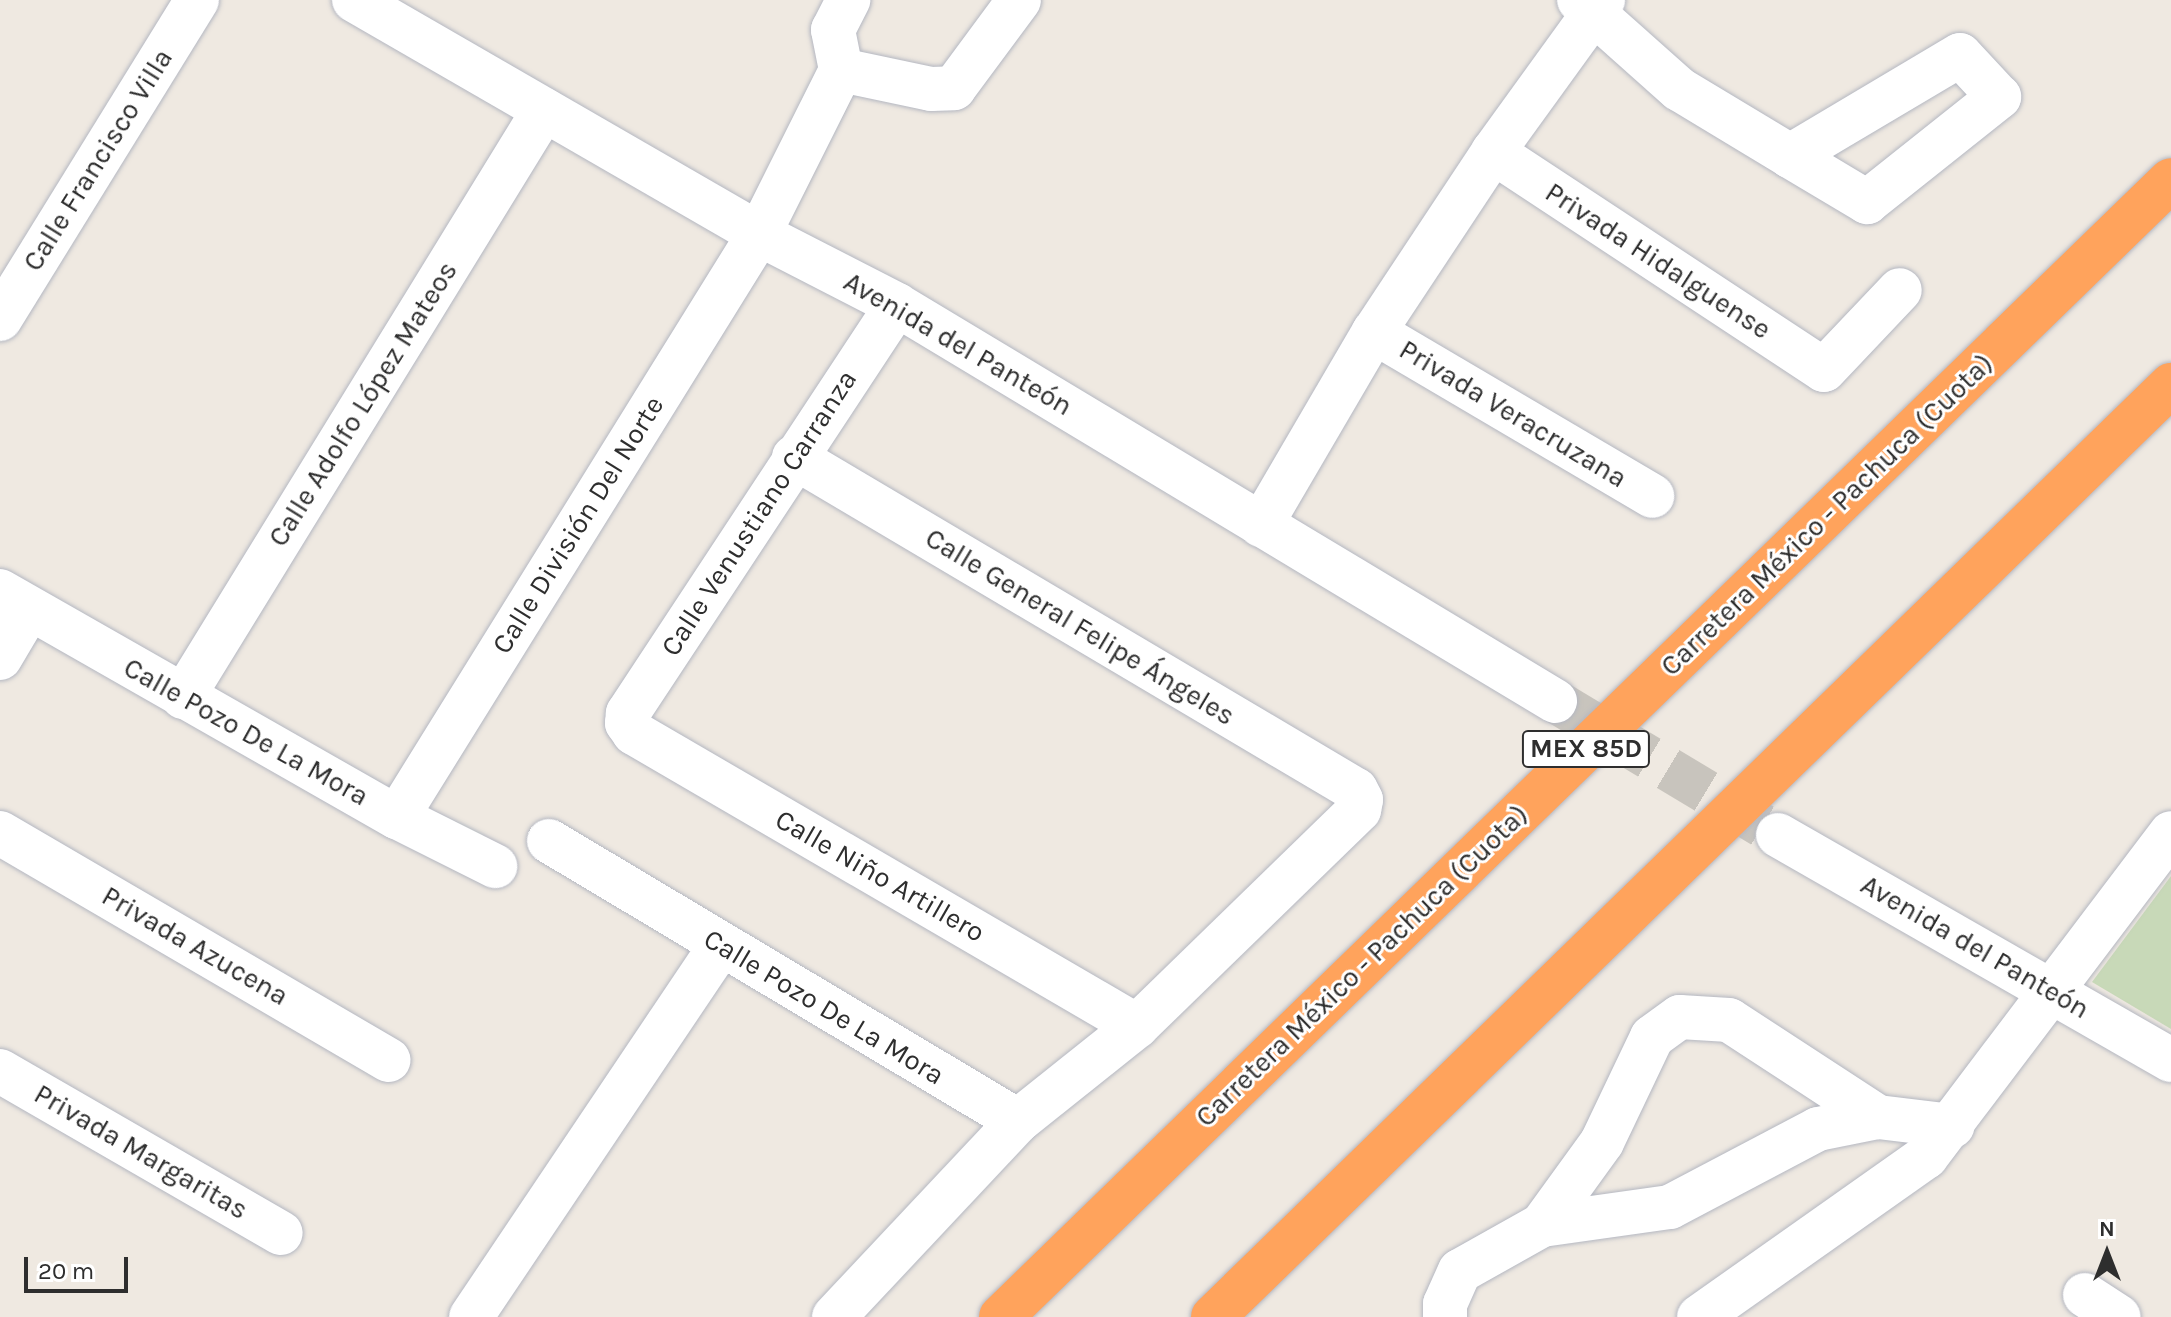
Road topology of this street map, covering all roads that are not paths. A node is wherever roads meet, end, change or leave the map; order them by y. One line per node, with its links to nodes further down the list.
1 (197, 0): 14 (street, Calle Francisco Villa)
2 (354, 0): 7 (street, Avenida del Panteón)
3 (848, 0): 6 (street)
4 (1019, 0): 6 (street)
5 (1592, 5): 8 (street); 9 (street)
6 (841, 70): 11 (street, Calle División Del Norte)
7 (544, 110): 11 (street, Avenida del Panteón); 22 (street, Calle Adolfo López Mateos)
8 (1493, 152): 12 (street, Privada Hidalguense); 15 (street)
9 (1790, 156)
10 (2171, 180): 44 (highway, Carretera México - Pachuca (Cuota) / MEX 85D)
11 (759, 234): 13 (street, Avenida del Panteón); 25 (street, Calle División Del Norte)
12 (1900, 290)
13 (897, 305): 17 (street, Calle Venustiano Carranza); 19 (street, Avenida del Panteón)
14 (0, 319)
15 (1374, 332): 18 (street, Privada Veracruzana); 19 (street)
16 (2171, 385): 45 (highway)
17 (794, 457): 24 (street, Calle Venustiano Carranza); 33 (street, Calle General Felipe Ángeles)
18 (1652, 496)
19 (1261, 525): 23 (street, Avenida del Panteón)
20 (14, 600): 21 (street); 22 (street, Calle Pozo De La Mora)
21 (0, 658)
22 (183, 697): 25 (street, Calle Pozo De La Mora)
23 (1555, 701)
24 (627, 723): 33 (street, Calle Niño Artillero)
25 (397, 817): 30 (street, Calle Pozo De La Mora)
26 (0, 833): 34 (street, Privada Azucena)
27 (2171, 833): 32 (street)
28 (1778, 835): 32 (street, Avenida del Panteón)
29 (549, 841): 31 (street, Calle Pozo De La Mora)
30 (495, 866)
31 (720, 946): 38 (street, Calle Pozo De La Mora); 42 (street)
32 (2053, 992): 35 (street, Avenida del Panteón); 39 (street)
33 (1137, 1026): 38 (street)
34 (389, 1060)
35 (2171, 1060)
36 (0, 1071): 41 (street, Privada Margaritas)
37 (1878, 1117): 39 (street); 40 (street); 40 (street)
38 (1018, 1121): 43 (street)
39 (1952, 1126): 47 (street)
40 (1542, 1225): 46 (street)
41 (281, 1233)
42 (471, 1317)
43 (834, 1317)
44 (1001, 1317)
45 (1213, 1317)
46 (1445, 1317)
47 (1699, 1317)

